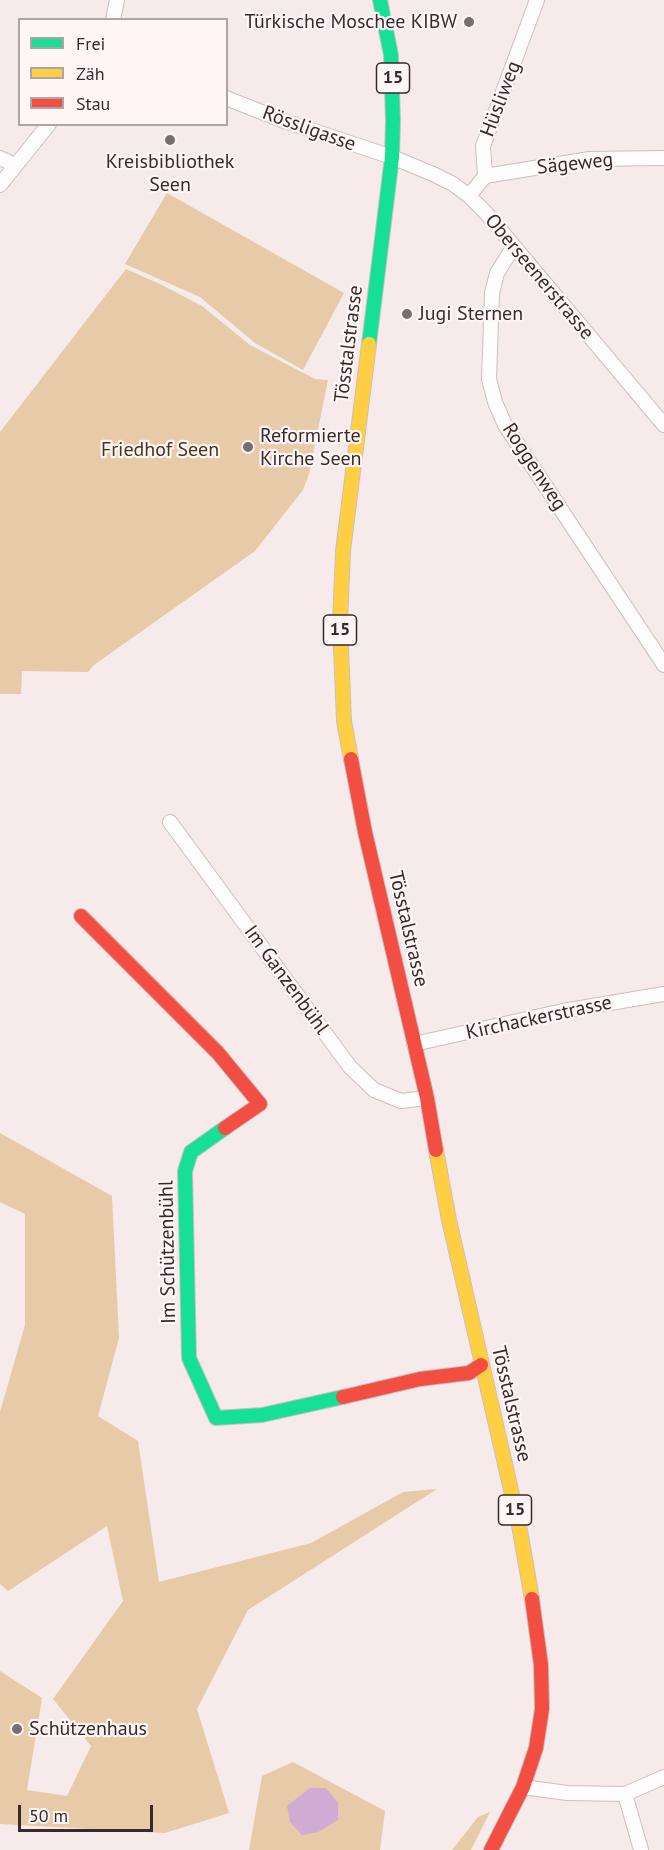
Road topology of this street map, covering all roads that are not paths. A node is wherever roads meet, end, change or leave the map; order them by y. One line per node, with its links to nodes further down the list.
1 (117, 0): 4 (street)
2 (380, 0): 8 (main road, Tösstalstrasse / 15)
3 (537, 0): 11 (street, Hüsliweg)
4 (112, 18)
5 (228, 99): 8 (street, Rössligasse)
6 (47, 126): 10 (street)
7 (0, 158): 10 (street)
8 (392, 158): 13 (street, Oberseenerstrasse); 20 (main road, Tösstalstrasse / 15)
9 (664, 158): 11 (street, Sägeweg)
10 (15, 165): 12 (street)
11 (485, 176): 13 (street)
12 (0, 185)
13 (469, 196): 14 (street, Oberseenerstrasse)
14 (514, 246): 15 (street, Oberseenerstrasse); 16 (street, Roggenweg)
15 (664, 425)
16 (664, 665)
17 (170, 822): 21 (street, Im Ganzenbühl)
18 (81, 916): 22 (main road, Im Schützenbühl)
19 (664, 993): 20 (street, Kirchackerstrasse)
20 (414, 1044): 21 (main road, Tösstalstrasse / 15)
21 (427, 1098): 22 (main road, Tösstalstrasse / 15)
22 (481, 1365): 24 (main road, Tösstalstrasse / 15)
23 (664, 1777): 25 (street)
24 (523, 1787): 25 (street); 26 (main road, Tösstalstrasse / 15)
25 (625, 1794): 27 (street)
26 (491, 1850)
27 (641, 1850)

